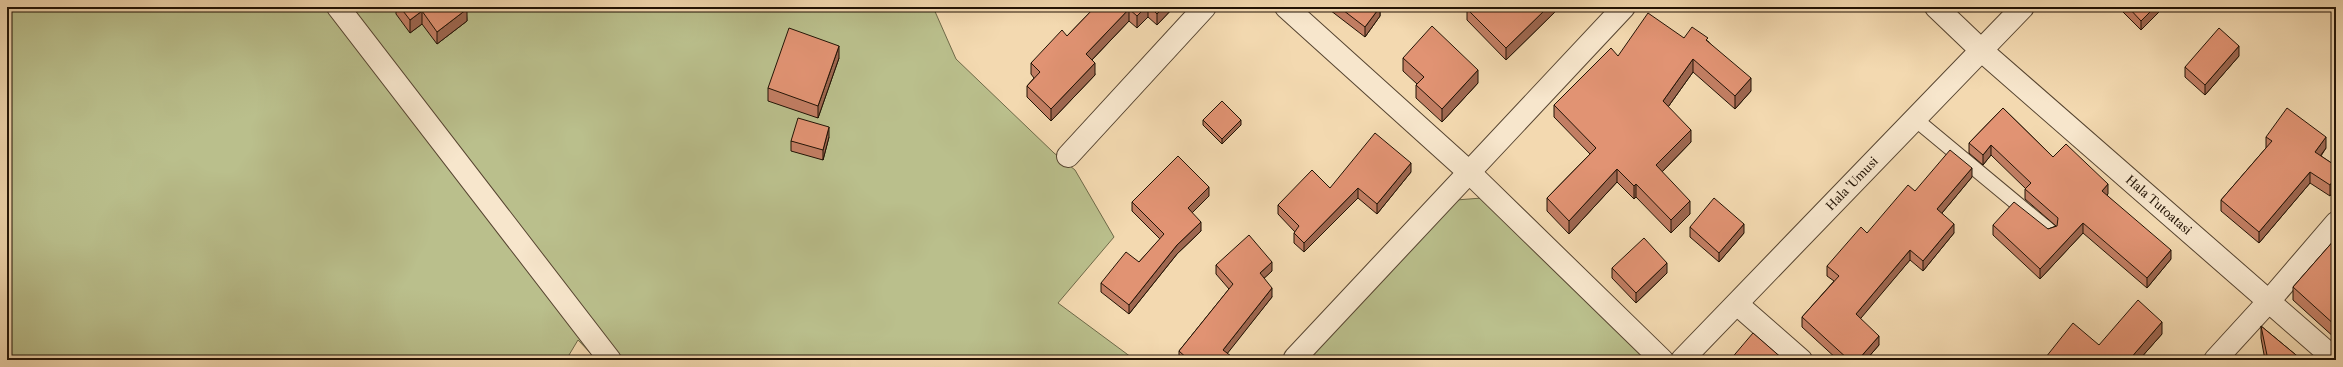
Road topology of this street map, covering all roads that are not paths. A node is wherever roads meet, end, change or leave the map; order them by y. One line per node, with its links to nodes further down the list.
1 (338, 7): 16 (street)
2 (1205, 7): 9 (street)
3 (1286, 7): 10 (street)
4 (1624, 7): 10 (street)
5 (1936, 7): 7 (street, Hala Tutoatasi)
6 (2023, 7): 7 (street, Hala 'Umusi)
7 (1981, 50): 8 (street, Hala 'Umusi); 13 (street, Hala Tutoatasi)
8 (1915, 119): 12 (lane); 14 (street, Hala 'Umusi)
9 (1068, 156)
10 (1470, 173): 15 (street); 17 (street)
11 (2336, 223): 13 (street)
12 (2050, 231)
13 (2270, 301): 20 (street); 21 (street, Hala Tutoatasi)
14 (1737, 304): 18 (street, Hala 'Umusi); 19 (street)
15 (1295, 358)
16 (610, 360)
17 (1662, 360)
18 (1682, 360)
19 (1801, 360)
20 (2215, 360)
21 (2336, 360)

